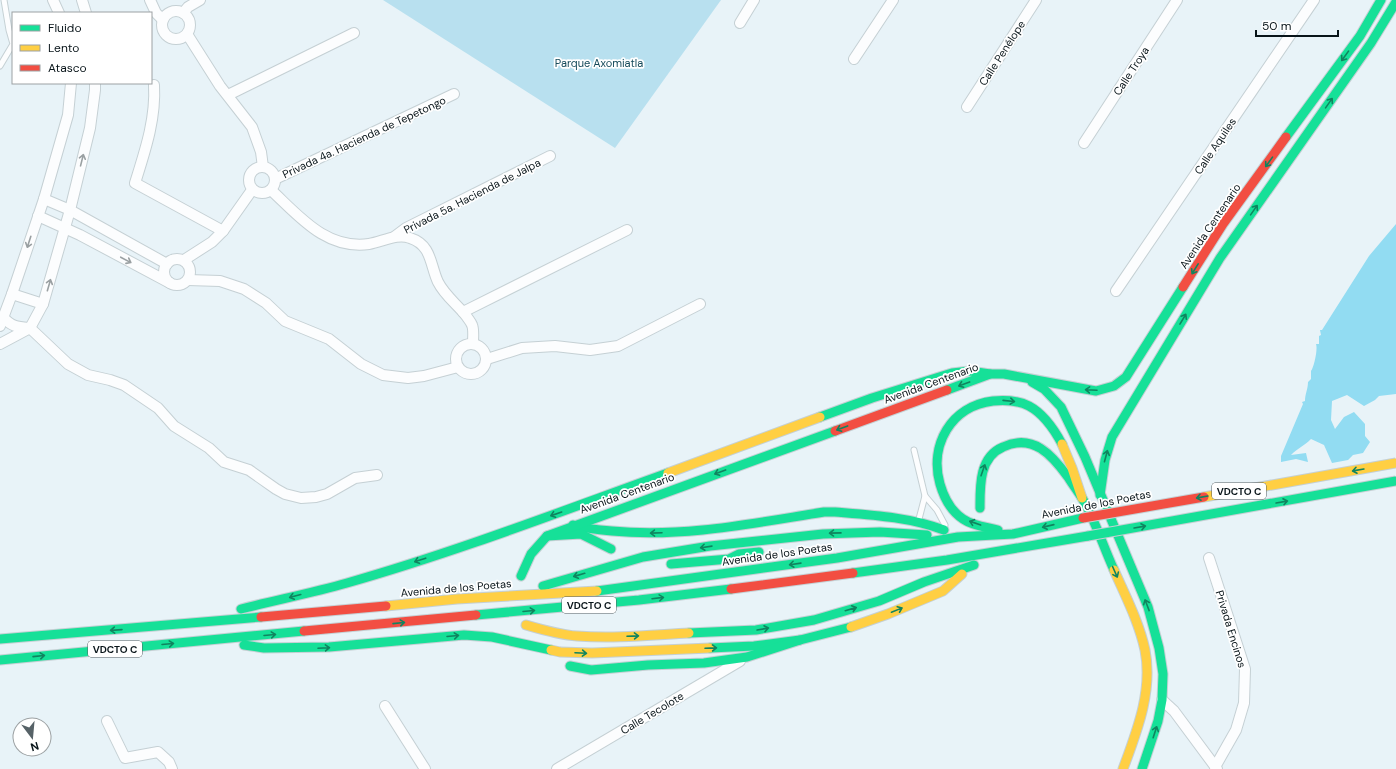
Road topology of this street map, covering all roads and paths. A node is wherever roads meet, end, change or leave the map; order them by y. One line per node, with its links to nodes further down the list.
1 (4, 0): 20 (lane)
2 (53, 0): 13 (street)
3 (82, 0): 14 (street)
4 (150, 0): 16 (street)
5 (200, 0): 15 (street)
6 (754, 0): 17 (street)
7 (893, 0): 22 (street)
8 (1036, 0): 29 (street, Calle Penélope)
9 (1177, 0): 30 (street, Calle Troya)
10 (1314, 0): 49 (street, Calle Aquiles)
11 (1381, 0): 55 (main road, Avenida Centenario, one-way to 55)
12 (1396, 2): 57 (main road, one-way to 12)
13 (59, 12)
14 (86, 12)
15 (183, 13): 16 (street); 19 (street)
16 (163, 20): 19 (street)
17 (740, 23)
18 (354, 33): 28 (street)
19 (187, 34): 28 (street)
20 (12, 40)
21 (12, 46): 23 (lane)
22 (854, 58)
23 (0, 66)
24 (71, 84): 36 (street)
25 (95, 84): 37 (street, one-way to 25)
26 (154, 85): 42 (street)
27 (454, 94): 33 (street, Privada 4a. Hacienda de Tepetongo)
28 (228, 95): 32 (street)
29 (967, 107)
30 (1084, 143)
31 (550, 156): 44 (street, Privada 5a. Hacienda de Jalpa)
32 (263, 167): 33 (street); 34 (street)
33 (275, 179): 35 (street)
34 (252, 190): 35 (street); 42 (street)
35 (271, 190): 44 (street)
36 (44, 199): 37 (street); 38 (street)
37 (70, 210): 39 (street); 40 (street)
38 (38, 216): 40 (street); 50 (street, one-way to 50)
39 (88, 220): 43 (street); 46 (street)
40 (65, 228): 43 (street); 51 (street, one-way to 40)
41 (627, 230): 53 (street)
42 (223, 231): 45 (street)
43 (80, 235): 48 (street, one-way to 48)
44 (394, 237): 53 (street)
45 (184, 260): 46 (street); 47 (street)
46 (166, 264): 48 (street)
47 (188, 280): 48 (street); 61 (street)
48 (170, 283)
49 (1116, 291)
50 (12, 294): 51 (street); 54 (street)
51 (44, 304): 56 (street)
52 (700, 304): 60 (street)
53 (463, 312): 58 (street)
54 (2, 321): 56 (street)
55 (1160, 324): 57 (main road); 63 (main road, Avenida Centenario, one-way to 63)
56 (30, 328): 59 (street); 70 (street)
57 (1175, 332): 72 (main road, one-way to 57)
58 (473, 343): 60 (street); 61 (street)
59 (0, 344)
60 (486, 359): 61 (street)
61 (458, 366)
62 (990, 374): 63 (main road, Avenida Centenario); 64 (main road); 67 (main road, Avenida Centenario, one-way to 67)
63 (1026, 379): 72 (main road)
64 (858, 403): 65 (main road); 66 (main road)
65 (803, 431): 66 (main road); 67 (main road)
66 (764, 438): 104 (main road, one-way to 104)
67 (805, 441): 81 (main road, Avenida Centenario, one-way to 81)
68 (914, 450): 73 (lane)
69 (1396, 463): 84 (main road, Avenida de los Poetas / VDCTO C, one-way to 84, bridge)
70 (377, 476)
71 (1396, 481): 89 (main road, VDCTO C, one-way to 71, bridge)
72 (1100, 495): 112 (main road, one-way to 72)
73 (925, 496): 79 (lane); 82 (lane)
74 (1082, 498): 75 (main road, one-way to 74); 84 (main road, one-way to 74); 119 (main road, one-way to 119)
75 (980, 508)
76 (824, 512): 77 (main road); 78 (main road); 81 (main road, one-way to 81)
77 (907, 518): 79 (main road); 80 (main road)
78 (836, 521): 80 (main road); 88 (main road)
79 (919, 521): 82 (main road)
80 (890, 524): 86 (main road)
81 (573, 525): 85 (main road, Avenida Centenario)
82 (949, 532): 86 (main road)
83 (864, 533): 86 (main road); 87 (main road, one-way to 87); 91 (main road)
84 (1013, 534): 86 (main road, Avenida de los Poetas / VDCTO C)
85 (547, 536): 94 (main road); 101 (main road, Avenida Centenario)
86 (958, 537): 90 (main road, Avenida de los Poetas / VDCTO C)
87 (767, 539): 92 (main road); 102 (main road, one-way to 102)
88 (666, 541)
89 (1044, 543): 105 (main road, VDCTO C, one-way to 89); 107 (main road, one-way to 89)
90 (916, 544): 91 (main road); 97 (main road, Avenida de los Poetas / VDCTO C)
91 (836, 546): 96 (main road); 97 (main road)
92 (783, 549)
93 (769, 551): 96 (main road)
94 (604, 557)
95 (1209, 558): 115 (street, Privada Encinos)
96 (729, 559): 98 (main road)
97 (821, 560): 103 (main road, Avenida de los Poetas / VDCTO C, one-way to 103)
98 (654, 564)
99 (962, 574): 108 (main road, one-way to 99)
100 (531, 580): 101 (main road)
101 (515, 582): 102 (main road)
102 (494, 591): 103 (main road)
103 (457, 599): 104 (main road, Avenida de los Poetas / VDCTO C)
104 (155, 626): 106 (main road, VDCTO C, one-way to 106)
105 (231, 638): 108 (main road, one-way to 108); 110 (main road, VDCTO C, one-way to 105)
106 (0, 639)
107 (534, 640)
108 (800, 640): 109 (main road)
109 (747, 657): 111 (main road); 118 (street, Calle Tecolote)
110 (0, 660)
111 (570, 666)
112 (1162, 700): 115 (street); 120 (main road, one-way to 112)
113 (385, 706): 117 (street)
114 (107, 721): 116 (street)
115 (1216, 768)
116 (172, 769)
117 (425, 769)
118 (557, 769)
119 (1123, 769)
120 (1142, 769)

